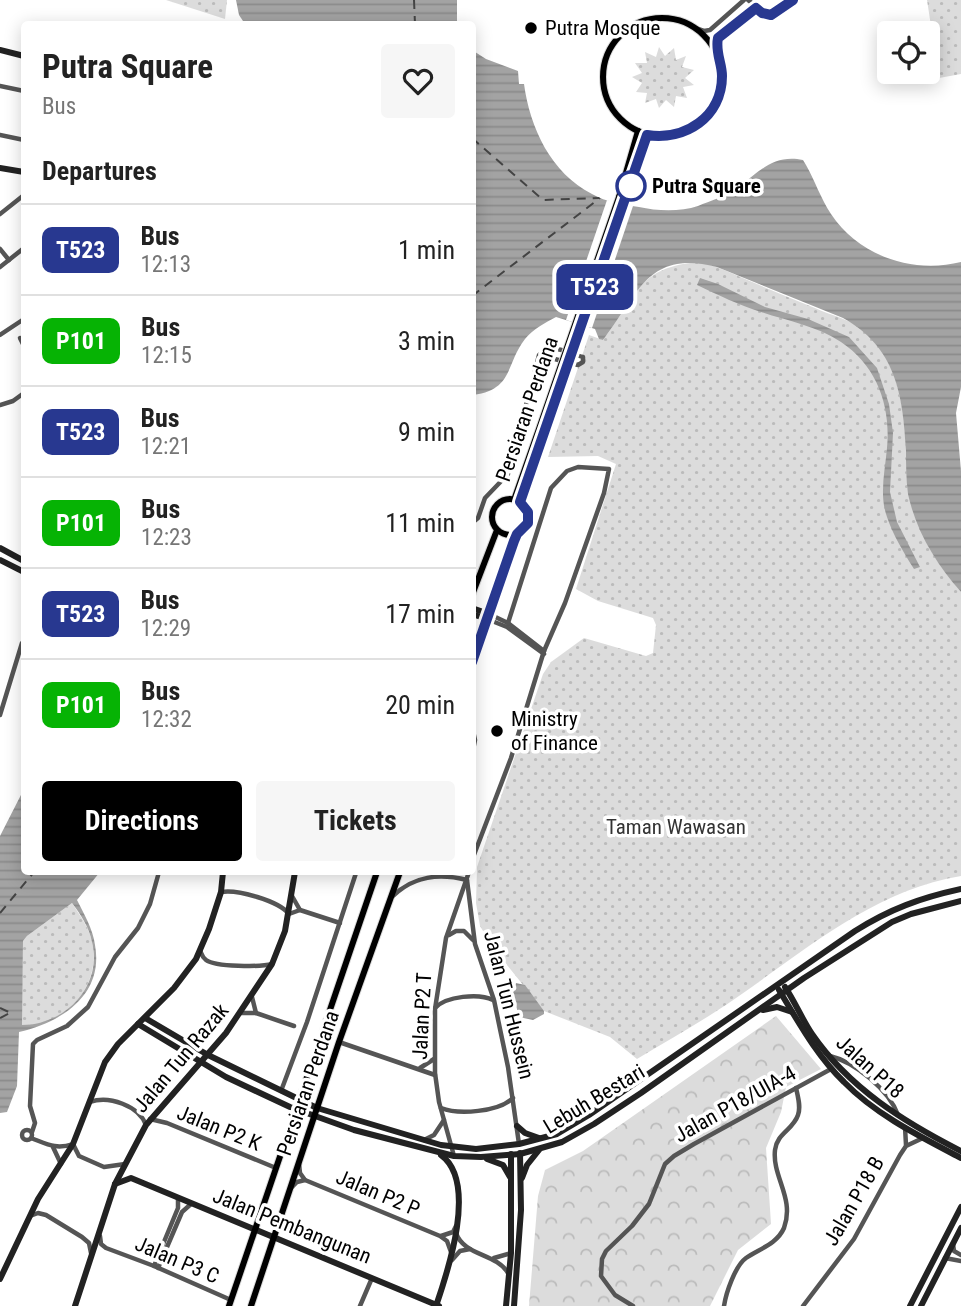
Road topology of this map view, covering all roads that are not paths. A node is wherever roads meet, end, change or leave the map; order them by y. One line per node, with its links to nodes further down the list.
1 (746, 0): 3 (street); 4 (street)
2 (793, 0): 3 (street)
3 (756, 8): 6 (street)
4 (695, 28): 6 (main road); 10 (main road)
5 (0, 50): 7 (street)
6 (717, 54): 12 (main road)
7 (21, 55)
8 (0, 86): 9 (street)
9 (21, 90)
10 (638, 131): 12 (main road); 17 (main road, Persiaran Perdana)
11 (0, 135): 13 (street)
12 (647, 135): 17 (main road, Persiaran Perdana)
13 (21, 139)
14 (0, 168): 15 (street)
15 (21, 172)
16 (21, 197): 18 (street)
17 (623, 198): 28 (main road, Persiaran Perdana, bridge)
18 (0, 214)
19 (0, 249): 21 (street)
20 (21, 250): 21 (street)
21 (9, 260): 22 (street)
22 (0, 267)
23 (21, 321): 24 (street)
24 (0, 335)
25 (539, 355): 25 (street); 29 (street)
26 (21, 395): 27 (street)
27 (0, 405)
28 (517, 501): 30 (main road); 31 (main road)
29 (476, 519)
30 (497, 530): 31 (main road); 36 (main road)
31 (517, 534): 39 (main road)
32 (0, 548): 33 (street)
33 (21, 559)
34 (0, 560): 35 (street)
35 (21, 570)
36 (476, 585)
37 (476, 610): 39 (street)
38 (476, 615): 39 (street)
39 (488, 617): 40 (street); 42 (main road); 43 (street)
40 (508, 623): 43 (street); 43 (street)
41 (21, 646): 44 (street)
42 (476, 651)
43 (544, 652): 45 (street)
44 (0, 715)
45 (476, 850)
46 (158, 875): 110 (street)
47 (223, 875): 55 (street)
48 (295, 875): 56 (street, Jalan Tun Razak)
49 (355, 875): 61 (street)
50 (374, 875): 91 (main road, Persiaran Perdana)
51 (399, 875): 57 (main road, Persiaran Perdana)
52 (468, 875): 53 (street, Jalan P2 T)
53 (467, 880): 57 (street); 62 (street, Jalan P2 T); 63 (street, Jalan Tun Hussein)
54 (959, 888): 67 (street, Lebuh Bestari)
55 (221, 892): 60 (street); 64 (street)
56 (292, 895): 59 (street); 60 (street, Jalan Tun Razak)
57 (392, 897): 80 (main road, Persiaran Perdana)
58 (958, 902): 66 (street, Lebuh Bestari)
59 (300, 910): 60 (street); 61 (street)
60 (289, 914): 65 (street, Jalan Tun Razak)
61 (341, 923): 89 (street)
62 (446, 938): 63 (street); 72 (street, Jalan P2 T)
63 (475, 944): 70 (street, Jalan Tun Hussein)
64 (200, 950): 65 (street); 77 (street)
65 (272, 964): 69 (street, Jalan Tun Razak)
66 (804, 978): 68 (street, Lebuh Bestari); 71 (street)
67 (779, 984): 68 (street, Jalan P18); 103 (street, Lebuh Bestari)
68 (784, 992): 71 (street, Jalan P18); 73 (street, Lebuh Bestari); 74 (street, Jalan P18)
69 (252, 997): 75 (street, Jalan Tun Razak); 76 (street)
70 (494, 1000): 72 (street); 90 (street, Jalan Tun Hussein)
71 (794, 1003): 82 (street, Jalan P18)
72 (435, 1009): 83 (street, Jalan P2 T)
73 (757, 1011): 74 (street); 112 (street, Lebuh Bestari)
74 (793, 1012): 86 (street, Jalan P18)
75 (241, 1013): 76 (street); 81 (street, Jalan Tun Razak)
76 (256, 1013): 79 (street)
77 (145, 1018): 78 (street); 81 (street, Lebuh Bestari)
78 (138, 1024): 84 (street, Lebuh Bestari); 92 (street)
79 (295, 1026)
80 (339, 1042): 85 (street); 96 (main road, Persiaran Perdana)
81 (208, 1055): 84 (street, Jalan Tun Razak); 89 (street, Lebuh Bestari)
82 (829, 1056): 97 (street, Jalan P18); 97 (street)
83 (434, 1059): 85 (street); 87 (street, Jalan P2 T)
84 (200, 1063): 93 (street, Jalan Tun Razak); 95 (street, Lebuh Bestari)
85 (419, 1069): 87 (street)
86 (831, 1069): 88 (street, Jalan P18/UIA-4); 102 (street, Jalan P18)
87 (435, 1075): 94 (street, Jalan P2 T)
88 (796, 1088): 161 (street, Jalan P18/UIA-4); 162 (street)
89 (281, 1092): 91 (street, Lebuh Bestari)
90 (513, 1098): 94 (street); 101 (street, Jalan Tun Hussein)
91 (299, 1101): 95 (main road, Persiaran Perdana); 96 (street, Lebuh Bestari)
92 (90, 1102): 99 (street); 106 (street)
93 (162, 1104): 99 (street, Jalan Tun Razak); 100 (street)
94 (441, 1108): 98 (street, Jalan P2 T)
95 (296, 1109): 96 (street, Lebuh Bestari); 123 (main road, Persiaran Perdana)
96 (316, 1112): 105 (street, Lebuh Bestari); 113 (street, Lebuh Bestari); 120 (main road, Persiaran Perdana)
97 (898, 1115): 114 (street, Jalan P18)
98 (444, 1120): 105 (street); 111 (street, Jalan P2 T)
99 (148, 1122): 100 (street, Jalan P2 K); 121 (street, Jalan Tun Razak)
100 (167, 1123): 123 (street, Jalan P2 K)
101 (517, 1126): 103 (street); 107 (street, Jalan Tun Hussein)
102 (905, 1127): 104 (street, Jalan P18); 109 (street, Jalan P18 B)
103 (542, 1138): 107 (street, Lebuh Bestari)
104 (923, 1138): 109 (street, Jalan P18 B); 119 (street, Jalan P18)
105 (423, 1141): 111 (street, Lebuh Bestari)
106 (73, 1144): 110 (street); 121 (street); 122 (street)
107 (519, 1144): 108 (street, Lebuh Bestari); 115 (street, Jalan Tun Hussein)
108 (509, 1146): 111 (street, Lebuh Bestari); 116 (street)
109 (906, 1146): 163 (street, Jalan P18 B)
110 (53, 1147): 122 (street)
111 (453, 1147): 117 (street, Jalan P2 T)
112 (539, 1150): 115 (street, Lebuh Bestari); 126 (street)
113 (436, 1152): 117 (street, Lebuh Bestari); 134 (street)
114 (961, 1152)
115 (520, 1154): 116 (street, Lebuh Bestari); 126 (street, Jalan Tun Hussein)
116 (511, 1155): 118 (street, Lebuh Bestari); 129 (street)
117 (454, 1156): 118 (street, Lebuh Bestari)
118 (481, 1157): 129 (street)
119 (961, 1158)
120 (299, 1163): 125 (street, Jalan P2 P); 128 (main road, Persiaran Perdana)
121 (125, 1164): 124 (street); 127 (street, Jalan Tun Razak)
122 (61, 1165): 133 (street)
123 (276, 1168): 136 (main road, Persiaran Perdana)
124 (131, 1178): 127 (street); 130 (street, Jalan Pembangunan)
125 (305, 1180): 128 (street, Jalan P2 P); 138 (street, Jalan P2 P)
126 (521, 1181): 160 (street, Jalan Tun Hussein)
127 (115, 1184): 137 (street, Jalan Tun Razak)
128 (290, 1189): 139 (main road, Persiaran Perdana)
129 (511, 1189): 143 (street)
130 (178, 1198): 131 (street, Jalan Pembangunan); 150 (street)
131 (192, 1203): 136 (street, Jalan Pembangunan); 150 (street)
132 (961, 1207): 164 (street)
133 (29, 1216): 145 (street); 153 (street)
134 (456, 1228): 138 (street, Jalan P2 P); 141 (street); 146 (street)
135 (961, 1228): 140 (street)
136 (256, 1229): 139 (street, Jalan Pembangunan); 154 (main road, Persiaran Perdana)
137 (100, 1232): 142 (street, Jalan P3 C); 145 (street, Jalan Tun Razak)
138 (440, 1236): 146 (street, Jalan P2 P)
139 (274, 1237): 152 (street, Jalan Pembangunan); 156 (main road, Persiaran Perdana)
140 (953, 1243): 144 (street); 148 (street)
141 (471, 1249): 146 (street); 147 (street)
142 (111, 1250): 145 (street, Jalan P3 C); 150 (street, Jalan P3 C)
143 (511, 1253): 147 (street); 151 (street)
144 (961, 1255)
145 (92, 1256): 155 (street, Jalan Tun Razak)
146 (451, 1258): 158 (street)
147 (494, 1258): 151 (street)
148 (945, 1258): 149 (street); 165 (street)
149 (961, 1261)
150 (156, 1267): 154 (street, Jalan P3 C)
151 (509, 1274): 159 (street)
152 (372, 1278): 157 (street); 158 (street, Jalan Pembangunan)
153 (0, 1279)
154 (230, 1303)
155 (75, 1306)
156 (251, 1306)
157 (360, 1306)
158 (437, 1306)
159 (506, 1306)
160 (514, 1306)
161 (633, 1306)
162 (723, 1306)
163 (803, 1306)
164 (910, 1306)
165 (921, 1306)

